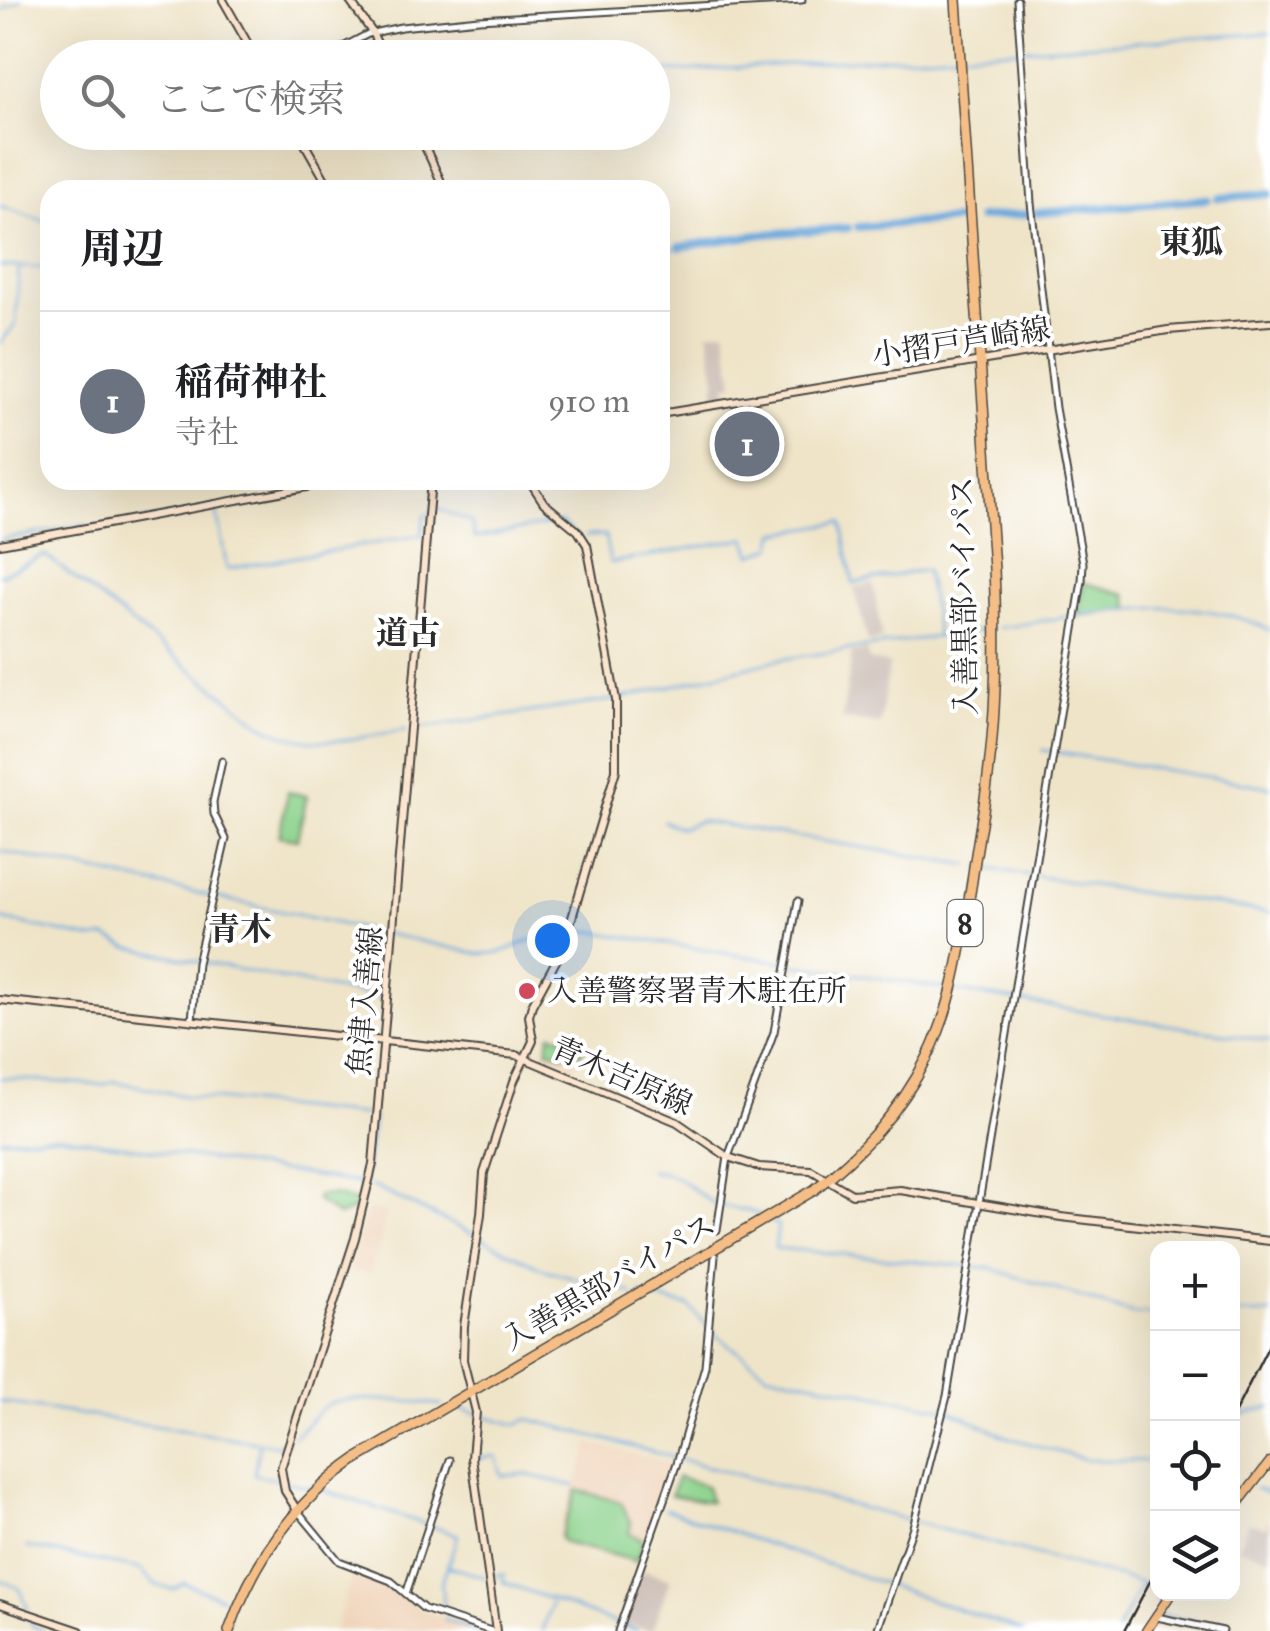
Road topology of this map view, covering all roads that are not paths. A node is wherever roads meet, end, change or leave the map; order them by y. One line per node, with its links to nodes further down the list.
1 (223, 0): 7 (main road)
2 (349, 0): 6 (main road)
3 (802, 0): 6 (street)
4 (956, 0): 16 (highway, 入善黒部バイパス / 8)
5 (1017, 0): 15 (street)
6 (372, 32): 8 (street); 9 (main road)
7 (246, 40)
8 (357, 40)
9 (376, 40)
10 (308, 150): 12 (main road)
11 (426, 150): 13 (main road)
12 (324, 180)
13 (440, 180)
14 (1270, 322): 15 (main road, 小摺戸芦崎線)
15 (1050, 350): 16 (main road, 小摺戸芦崎線); 30 (street)
16 (980, 361): 17 (main road, 小摺戸芦崎線); 29 (highway, 入善黒部バイパス / 8)
17 (670, 412)
18 (290, 490): 21 (main road)
19 (430, 490): 26 (main road, 魚津入善線)
20 (536, 490): 27 (main road)
21 (0, 544)
22 (222, 760): 25 (street)
23 (798, 901): 28 (street)
24 (0, 1000): 25 (main road, 青木吉原線)
25 (192, 1021): 26 (main road, 青木吉原線)
26 (385, 1041): 27 (main road, 青木吉原線); 38 (main road, 魚津入善線)
27 (524, 1058): 28 (main road, 青木吉原線); 34 (main road)
28 (728, 1157): 29 (main road, 青木吉原線); 31 (street)
29 (826, 1180): 30 (main road, 青木吉原線); 34 (highway, 入善黒部バイパス / 8)
30 (981, 1204): 32 (main road, 青木吉原線); 47 (street)
31 (717, 1230)
32 (1270, 1241)
33 (716, 1256): 46 (street)
34 (470, 1392): 38 (highway, 入善黒部バイパス / 8); 45 (main road)
35 (450, 1460): 39 (street)
36 (1270, 1462): 37 (main road)
37 (1240, 1501)
38 (296, 1510): 39 (street); 44 (highway, 8)
39 (406, 1594): 45 (street)
40 (1166, 1601): 42 (main road)
41 (0, 1604): 43 (main road)
42 (1159, 1612): 48 (main road); 49 (street)
43 (80, 1631)
44 (226, 1631)
45 (494, 1631)
46 (618, 1631)
47 (878, 1631)
48 (1146, 1631)
49 (1223, 1631)

